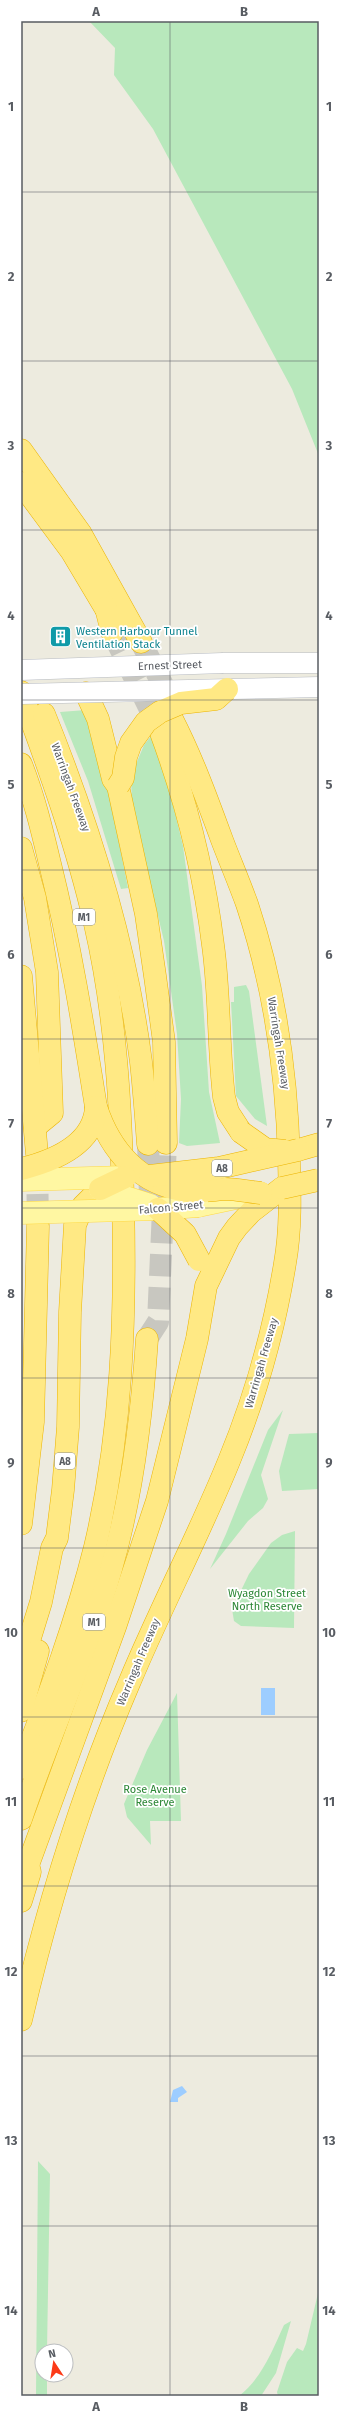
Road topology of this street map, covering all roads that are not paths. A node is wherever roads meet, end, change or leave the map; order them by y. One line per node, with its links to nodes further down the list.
1 (21, 450): 2 (highway)
2 (21, 483)
3 (319, 663): 4 (main road, Ernest Street, bridge)
4 (21, 671): 8 (main road, bridge)
5 (319, 687): 6 (main road)
6 (230, 689): 8 (main road, bridge); 14 (highway, bridge)
7 (21, 693): 8 (main road, bridge); 13 (highway, Warringah Freeway)
8 (86, 693): 14 (highway)
9 (44, 714): 14 (highway, Warringah Freeway / M1)
10 (21, 717): 13 (highway, Warringah Freeway)
11 (21, 734): 17 (highway, M1)
12 (21, 764): 17 (highway)
13 (52, 781): 41 (highway, Warringah Freeway)
14 (119, 790)
15 (21, 848): 18 (highway)
16 (21, 976): 18 (highway)
17 (103, 1108): 22 (highway, bridge); 23 (highway, bridge)
18 (35, 1127): 21 (highway)
19 (319, 1144): 20 (highway, A8)
20 (298, 1150): 23 (highway, A8, bridge); 45 (highway, Warringah Freeway / A8, bridge)
21 (37, 1154)
22 (21, 1170)
23 (135, 1177): 25 (main road, bridge); 27 (highway, A8, bridge); 28 (highway, bridge)
24 (21, 1180): 25 (main road, bridge)
25 (65, 1180): 27 (main road)
26 (318, 1180): 28 (highway, Falcon Street, bridge)
27 (100, 1189): 29 (main road, bridge); 30 (highway, A8)
28 (272, 1191): 29 (main road, Falcon Street, bridge); 34 (highway)
29 (158, 1209): 30 (main road, Falcon Street, bridge); 34 (highway, bridge)
30 (80, 1212): 31 (main road, Falcon Street, bridge); 37 (highway, A8)
31 (21, 1213)
32 (38, 1226): 36 (highway)
33 (114, 1228): 40 (highway, M1)
34 (208, 1262): 43 (highway)
35 (147, 1339): 42 (highway, M1)
36 (21, 1524)
37 (57, 1538): 38 (highway, A8); 39 (highway)
38 (21, 1667)
39 (21, 1711)
40 (21, 1742)
41 (21, 1768)
42 (21, 1819)
43 (24, 1871): 44 (highway)
44 (21, 1901)
45 (21, 2020)

